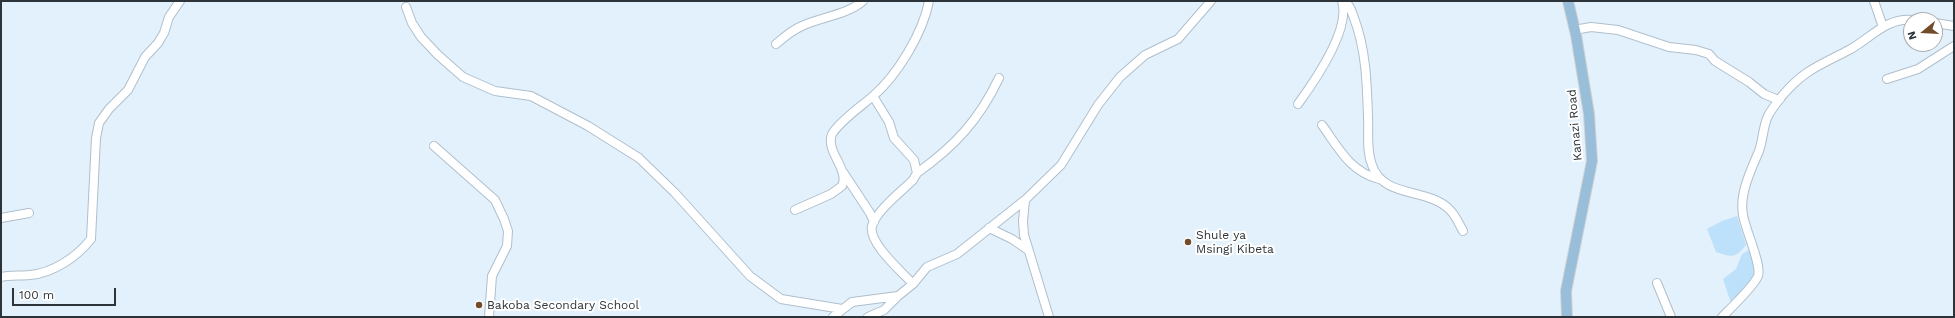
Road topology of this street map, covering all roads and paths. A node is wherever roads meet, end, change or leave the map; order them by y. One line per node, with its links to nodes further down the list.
1 (180, 1): 34 (street)
2 (863, 1): 14 (street)
3 (929, 1): 18 (street)
4 (1211, 1): 26 (street)
5 (1343, 1): 20 (street); 25 (street)
6 (1568, 1): 13 (main road, Kanazi Road)
7 (1874, 1): 12 (street)
8 (406, 7): 38 (street)
9 (1903, 19): 12 (street)
10 (1943, 24): 11 (street)
11 (1954, 26)
12 (1883, 27): 19 (street)
13 (1574, 30): 19 (street); 43 (main road, Kanazi Road)
14 (776, 44)
15 (1954, 46): 17 (street)
16 (999, 78): 24 (street)
17 (1887, 79)
18 (873, 96): 23 (street); 24 (street)
19 (1780, 99): 45 (street)
20 (1298, 104)
21 (1322, 126): 25 (street)
22 (434, 146): 39 (street)
23 (840, 167): 27 (street); 30 (street)
24 (917, 174): 30 (street)
25 (1379, 179): 32 (street)
26 (1025, 200): 31 (street); 33 (street)
27 (795, 210)
28 (29, 213): 29 (street)
29 (1, 218)
30 (874, 222): 36 (street)
31 (989, 228): 33 (street); 36 (street)
32 (1463, 231)
33 (1028, 250): 42 (street)
34 (1, 277)
35 (1657, 283): 44 (street)
36 (913, 284): 37 (street)
37 (898, 296): 38 (street); 41 (street)
38 (842, 310): 40 (street)
39 (489, 317)
40 (833, 317)
41 (868, 317)
42 (1049, 317)
43 (1567, 317)
44 (1671, 317)
45 (1722, 317)

